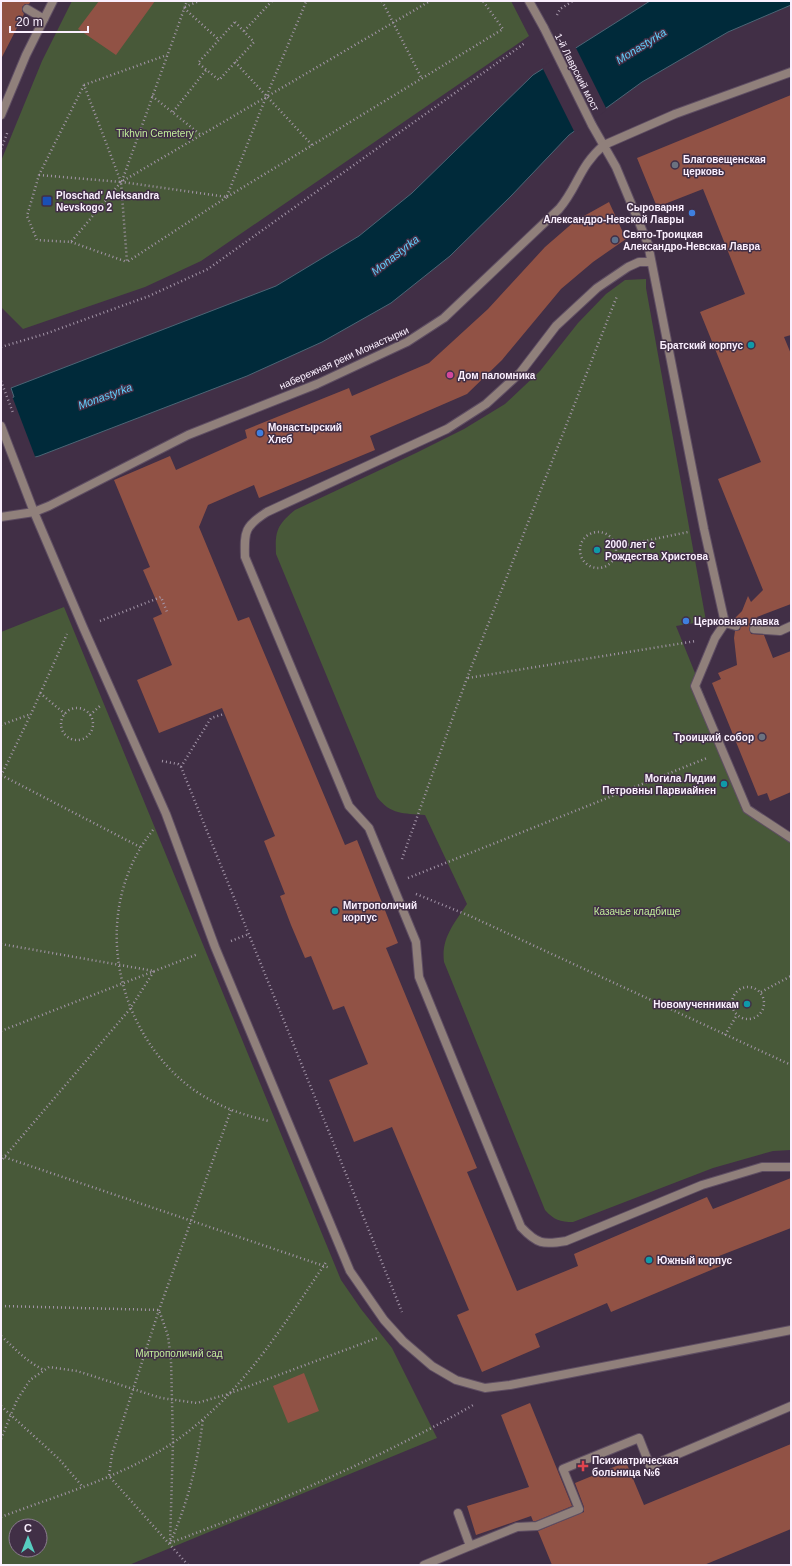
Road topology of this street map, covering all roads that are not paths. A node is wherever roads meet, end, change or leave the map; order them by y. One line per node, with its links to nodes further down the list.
1 (54, 1): 4 (street)
2 (529, 1): 7 (street, 1-й Лаврский мост, bridge)
3 (27, 9): 4 (street)
4 (44, 19): 6 (street)
5 (791, 72): 7 (street, набережная реки Монастырки)
6 (1, 115)
7 (604, 146): 8 (street, 1-й Лаврский мост); 10 (street, набережная реки Монастырки)
8 (650, 262): 12 (street, 1-й Лаврский мост); 17 (street)
9 (1, 426): 10 (street)
10 (34, 512): 11 (street, набережная реки Монастырки); 18 (street)
11 (1, 517)
12 (725, 623): 13 (street); 16 (street)
13 (736, 626)
14 (791, 626): 15 (street)
15 (754, 629)
16 (791, 838)
17 (791, 1167)
18 (791, 1330)
19 (791, 1406): 21 (street)
20 (458, 1512): 21 (street)
21 (470, 1546): 22 (street)
22 (424, 1565)

